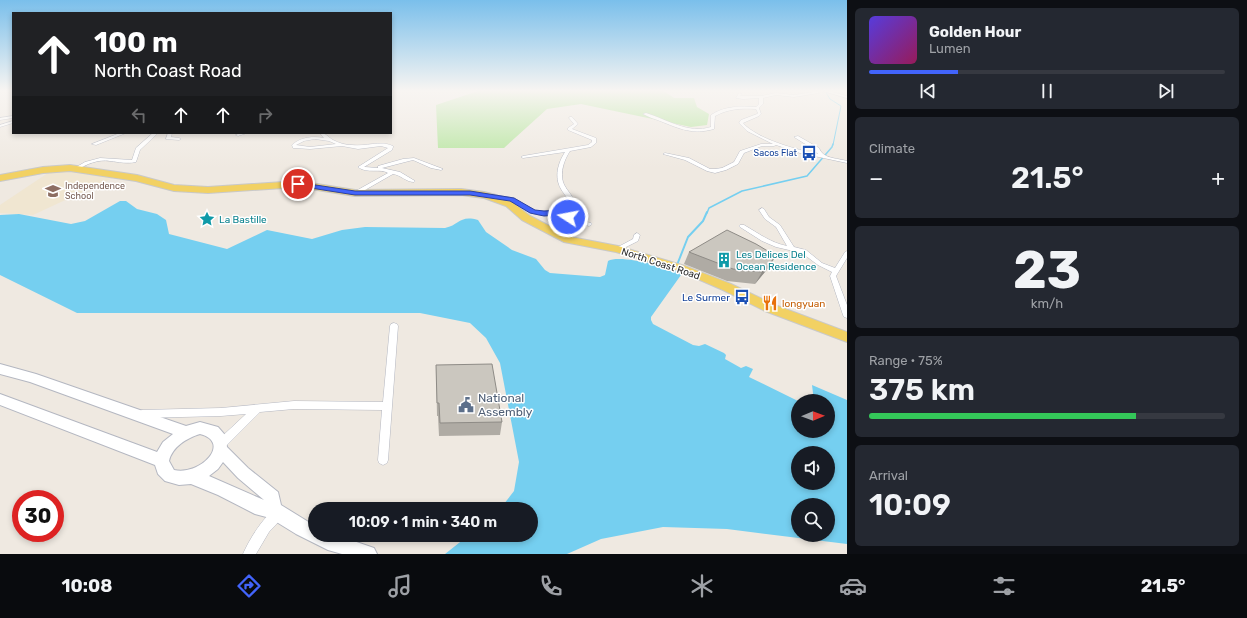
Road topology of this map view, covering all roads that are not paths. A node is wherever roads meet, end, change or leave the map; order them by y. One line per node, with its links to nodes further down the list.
1 (12, 117): 5 (street)
2 (653, 117): 3 (street)
3 (713, 117)
4 (753, 117): 20 (street)
5 (0, 118)
6 (571, 118): 21 (street)
7 (12, 122): 8 (street)
8 (0, 126)
9 (121, 134): 18 (street)
10 (155, 134): 26 (street)
11 (170, 134): 16 (street)
12 (243, 134): 14 (street)
13 (323, 134): 17 (street)
14 (238, 136)
15 (796, 137): 24 (street)
16 (179, 139)
17 (331, 140): 19 (street); 19 (street)
18 (94, 144)
19 (342, 144): 28 (street)
20 (776, 145): 22 (street); 24 (street)
21 (568, 150): 23 (street); 35 (street)
22 (665, 154)
23 (523, 157)
24 (823, 157): 25 (street)
25 (847, 162)
26 (75, 169): 30 (main road, North Coast Road); 32 (main road, North Coast Road)
27 (441, 169): 28 (street)
28 (375, 170): 29 (street)
29 (391, 172): 31 (street); 32 (street)
30 (0, 178)
31 (412, 181)
32 (355, 193): 33 (main road, North Coast Road)
33 (493, 197): 35 (street); 39 (main road, North Coast Road)
34 (762, 210): 40 (street)
35 (560, 212): 36 (street)
36 (588, 224)
37 (742, 226): 40 (street)
38 (637, 234): 39 (street)
39 (618, 249): 45 (main road, North Coast Road)
40 (792, 249): 42 (street)
41 (847, 253): 42 (street)
42 (836, 271): 43 (street)
43 (847, 315)
44 (394, 326): 48 (street)
45 (847, 335)
46 (0, 369): 50 (street)
47 (0, 399): 54 (street)
48 (387, 406): 49 (street); 53 (street)
49 (256, 410): 50 (street); 52 (street)
50 (132, 414): 51 (street)
51 (185, 432): 52 (street); 54 (street)
52 (221, 447): 55 (street); 56 (street)
53 (383, 460)
54 (162, 461): 55 (street)
55 (191, 478): 56 (street)
56 (276, 512): 57 (street); 59 (street)
57 (308, 531)
58 (331, 542): 60 (street)
59 (249, 554)
60 (368, 554)

